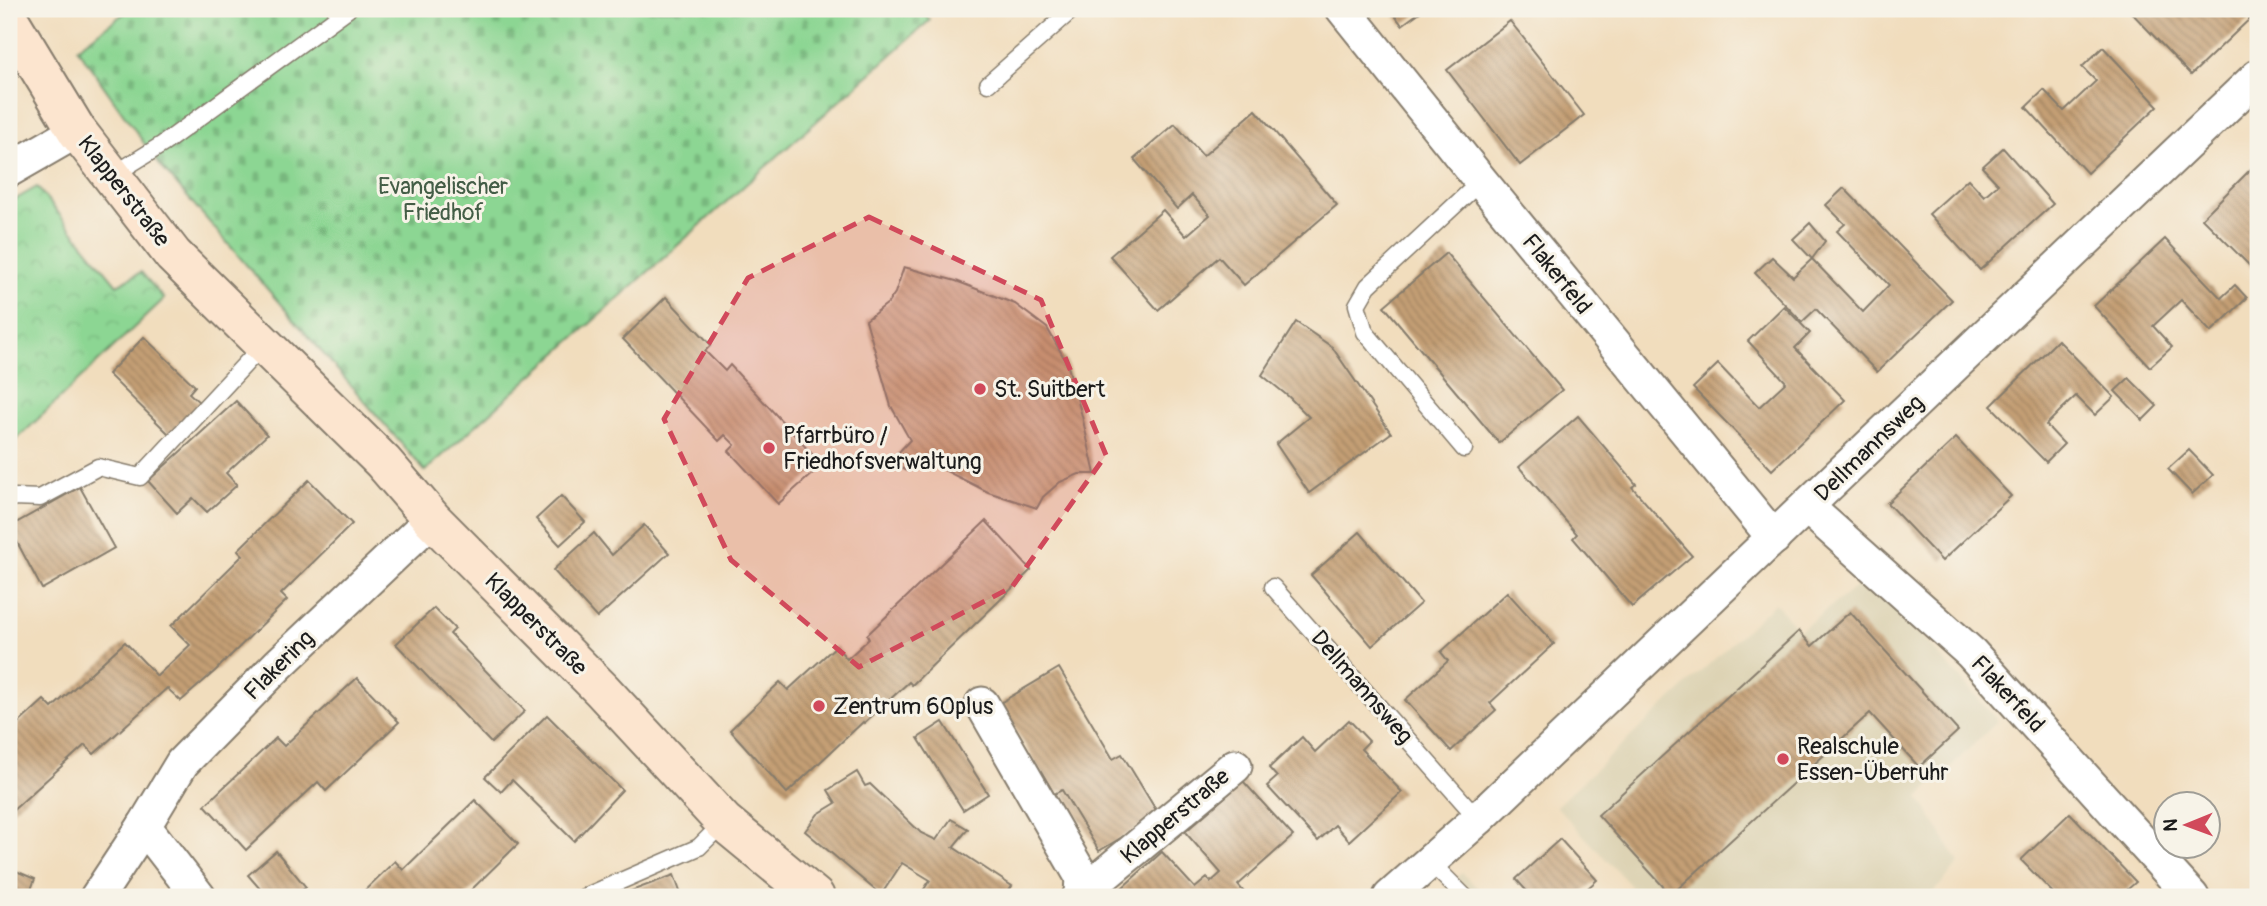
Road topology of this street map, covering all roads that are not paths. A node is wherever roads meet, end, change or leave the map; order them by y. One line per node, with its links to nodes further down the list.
1 (348, 9): 9 (lane)
2 (1073, 9): 6 (lane)
3 (1343, 9): 10 (street, Flakerfeld)
4 (9, 19): 7 (street, Klapperstraße)
5 (2258, 76): 14 (street, Dellmannsweg)
6 (988, 84)
7 (78, 131): 8 (street); 9 (street, Klapperstraße)
8 (9, 170)
9 (113, 175): 11 (street, Klapperstraße)
10 (1481, 181): 12 (lane); 16 (street, Flakerfeld)
11 (264, 344): 13 (lane); 15 (street, Klapperstraße)
12 (1464, 449)
13 (9, 500)
14 (1807, 507): 16 (street, Dellmannsweg); 31 (street, Flakerfeld)
15 (432, 519): 21 (street, Klapperstraße); 22 (street, Flakering)
16 (1774, 538): 20 (street, Dellmannsweg)
17 (1273, 587): 20 (lane, Dellmannsweg)
18 (982, 704): 24 (street, Klapperstraße)
19 (1236, 766): 24 (street, Klapperstraße)
20 (1478, 819): 23 (street, Dellmannsweg)
21 (724, 822): 27 (lane); 28 (street, Klapperstraße)
22 (144, 826): 25 (street, Flakering); 26 (street)
23 (1430, 862): 29 (street, Dellmannsweg); 30 (lane)
24 (1080, 896)
25 (97, 897)
26 (199, 897)
27 (584, 897)
28 (815, 897)
29 (1390, 897)
30 (1465, 897)
31 (2192, 897)

